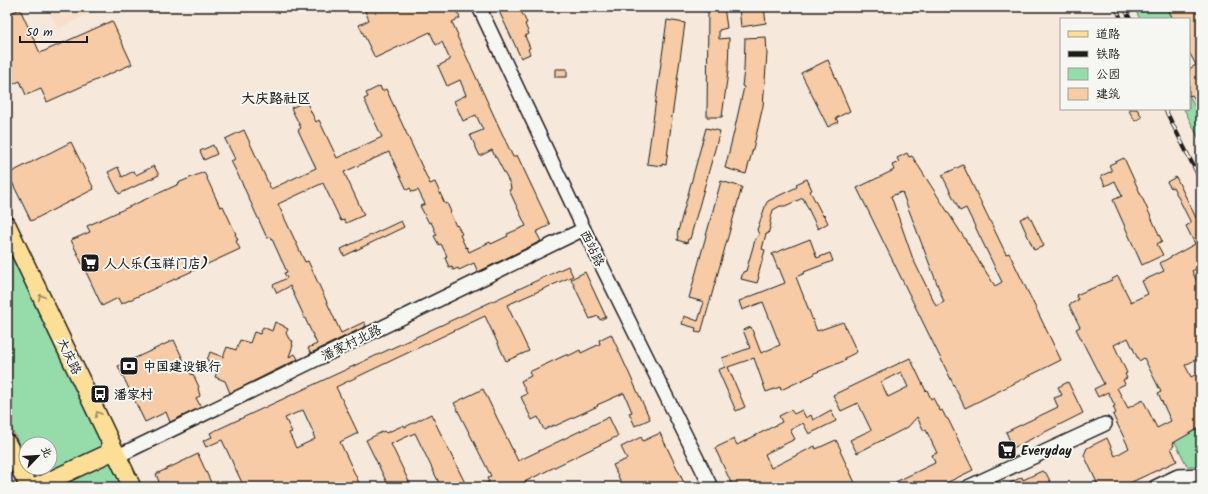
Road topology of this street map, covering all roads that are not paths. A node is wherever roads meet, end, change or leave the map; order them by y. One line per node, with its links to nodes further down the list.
1 (479, 7): 3 (street, 西站路)
2 (7, 225): 6 (main road, 大庆路, one-way to 2)
3 (584, 229): 6 (street, 潘家村北路); 12 (street, 西站路)
4 (1105, 424): 13 (street)
5 (7, 442): 9 (main road)
6 (114, 448): 8 (main road, 大庆路); 10 (main road)
7 (1201, 475): 14 (street)
8 (131, 484): 11 (main road)
9 (29, 487)
10 (36, 487)
11 (58, 487)
12 (711, 487)
13 (968, 487)
14 (1155, 487)

